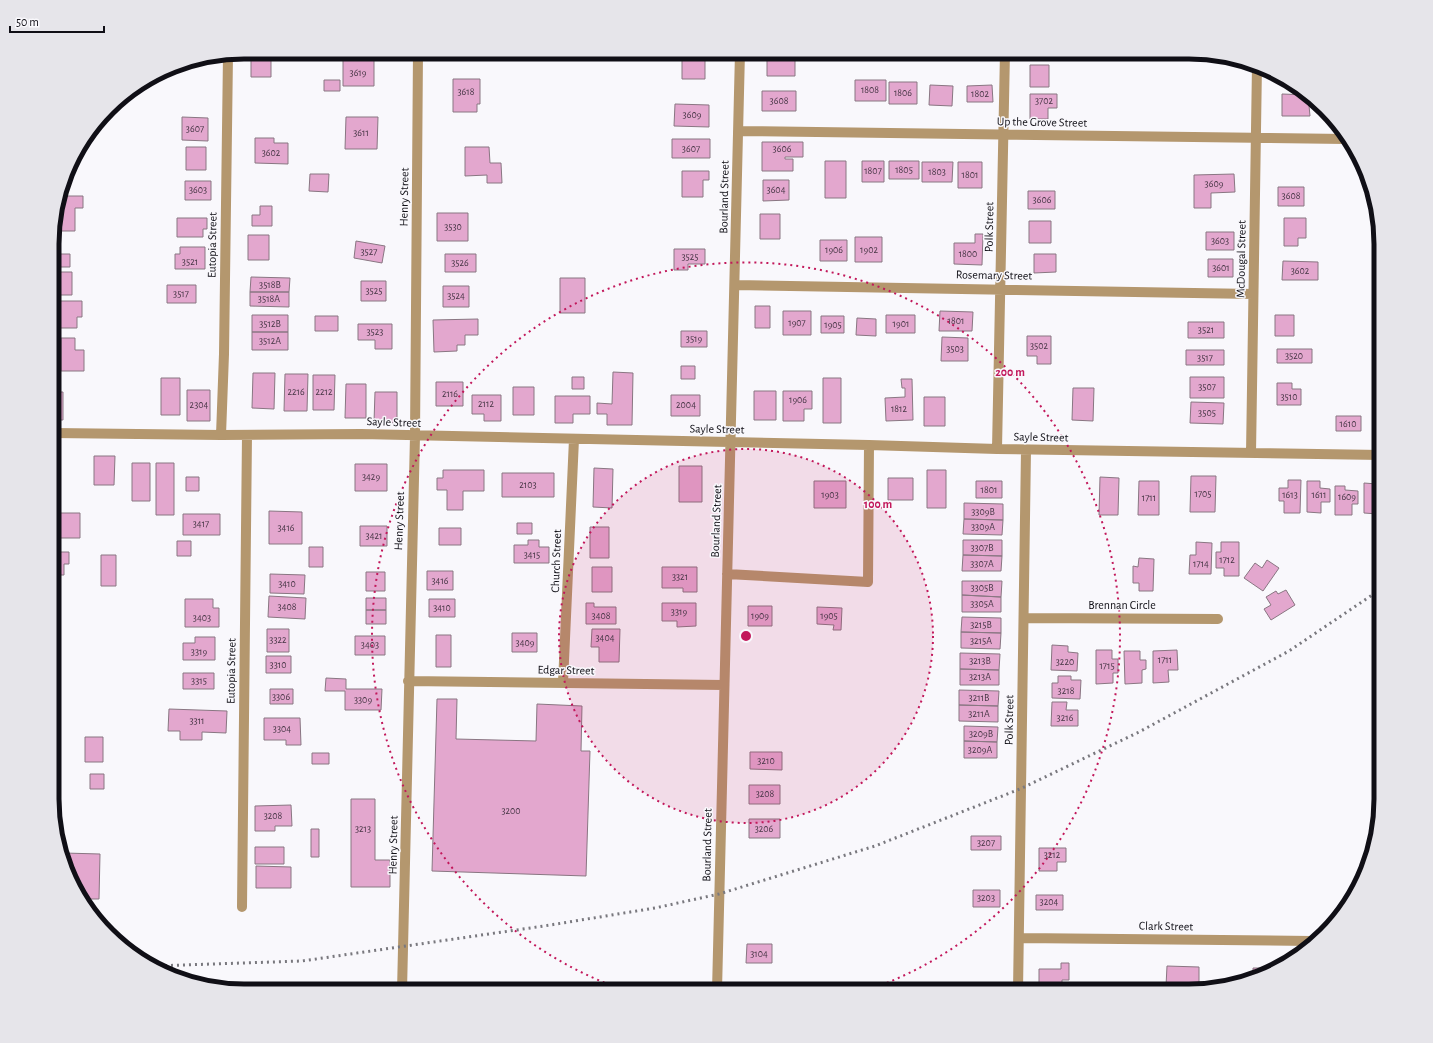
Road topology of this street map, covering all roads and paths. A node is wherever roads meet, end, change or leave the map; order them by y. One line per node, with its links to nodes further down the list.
1 (418, 59): 16 (street, Henry Street)
2 (740, 59): 6 (street, Bourland Street)
3 (1005, 59): 7 (street, Polk Street)
4 (228, 60): 14 (street, Eutopia Street)
5 (1257, 72): 8 (street, McDougal Street)
6 (738, 131): 7 (street, Up the Grove Street); 10 (street, Bourland Street)
7 (1004, 134): 8 (street, Up the Grove Street); 11 (street, Polk Street)
8 (1256, 138): 9 (street, Up the Grove Street); 12 (street, McDougal Street)
9 (1342, 139)
10 (735, 285): 11 (street, Rosemary Street); 18 (street, Bourland Street)
11 (1001, 288): 12 (street, Rosemary Street); 20 (street, Polk Street)
12 (1253, 294): 22 (street, McDougal Street)
13 (59, 433): 14 (street, Sayle Street)
14 (221, 435): 15 (street, Sayle Street)
15 (247, 435): 16 (street, Sayle Street); 30 (street, Eutopia Street)
16 (415, 436): 17 (street, Sayle Street); 27 (street, Henry Street)
17 (574, 439): 18 (street, Sayle Street); 28 (street, Church Street)
18 (731, 442): 19 (street, Sayle Street); 24 (street, Bourland Street)
19 (869, 445): 20 (street, Sayle Street); 24 (street)
20 (997, 449): 21 (street, Sayle Street)
21 (1026, 450): 22 (street, Sayle Street); 25 (street, Polk Street)
22 (1251, 453): 23 (street, Sayle Street)
23 (1374, 455)
24 (727, 574): 29 (street, Bourland Street)
25 (1024, 618): 26 (street, Brennan Circle); 31 (street, Polk Street)
26 (1218, 619)
27 (408, 681): 28 (street, Edgar Street); 33 (street, Henry Street)
28 (563, 683): 29 (street, Edgar Street)
29 (724, 685): 34 (street, Bourland Street)
30 (242, 907)
31 (1020, 938): 32 (street, Clark Street); 35 (street, Polk Street)
32 (1308, 941)
33 (402, 984)
34 (717, 984)
35 (1018, 984)

